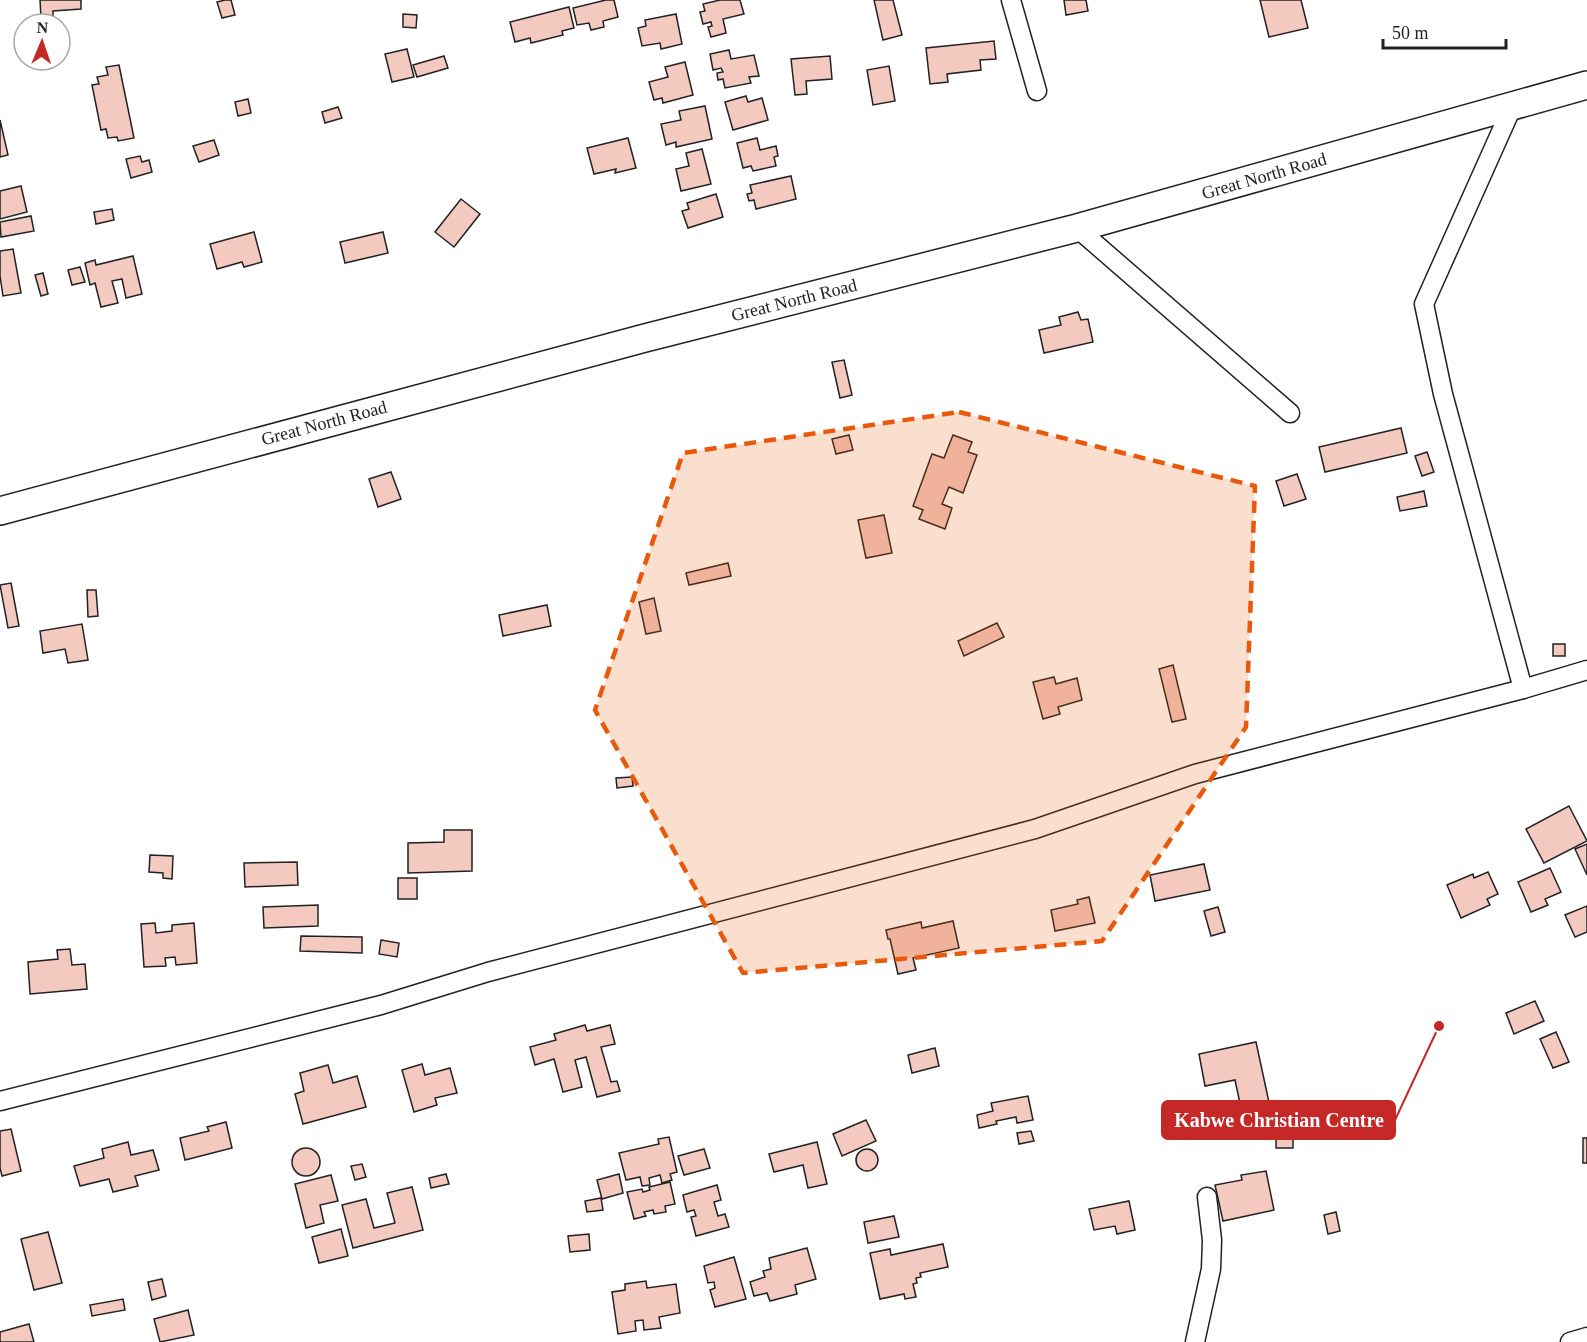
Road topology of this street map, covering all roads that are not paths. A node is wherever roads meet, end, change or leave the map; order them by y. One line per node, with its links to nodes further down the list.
1 (1011, 0): 3 (street)
2 (1587, 85): 4 (highway, Great North Road)
3 (1037, 91)
4 (1513, 105): 5 (highway, Great North Road); 9 (street)
5 (1077, 228): 6 (street); 7 (highway, Great North Road)
6 (1290, 413)
7 (0, 511)
8 (1587, 670): 9 (street)
9 (1523, 689): 10 (street)
10 (0, 1101)
11 (1207, 1197): 13 (street)
12 (1587, 1337): 14 (street)
13 (1195, 1342)
14 (1570, 1342)

